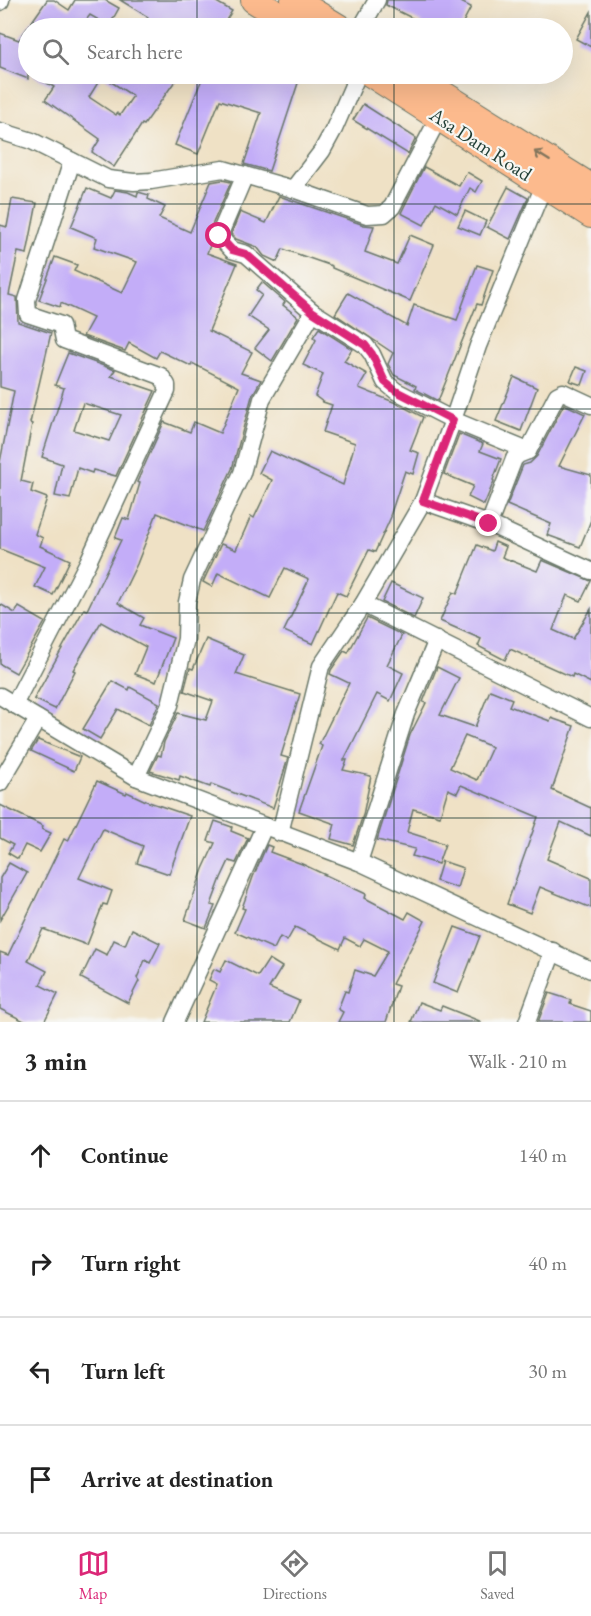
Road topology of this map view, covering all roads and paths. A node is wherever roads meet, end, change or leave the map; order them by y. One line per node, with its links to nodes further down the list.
1 (254, 0): 4 (main road)
2 (294, 0): 5 (main road)
3 (377, 0): 6 (street)
4 (283, 18)
5 (324, 18)
6 (367, 18)
7 (353, 84): 16 (street)
8 (387, 84): 10 (main road, Asa Dam Road)
9 (427, 84): 15 (main road, Asa Dam Road, one-way to 9)
10 (440, 117): 14 (main road, Asa Dam Road); 16 (street)
11 (0, 130): 12 (street)
12 (72, 161): 13 (street); 27 (street)
13 (244, 175): 16 (street); 18 (street)
14 (543, 185): 17 (main road, Asa Dam Road); 20 (street)
15 (591, 187)
16 (292, 189)
17 (591, 215)
18 (313, 312): 20 (street); 30 (street)
19 (591, 405): 21 (street)
20 (453, 420): 21 (street); 22 (street)
21 (528, 451): 23 (street)
22 (423, 501): 23 (street); 25 (street)
23 (489, 524): 24 (street)
24 (591, 571)
25 (363, 604): 26 (street); 32 (street)
26 (437, 640): 28 (street); 33 (street)
27 (7, 701): 29 (street)
28 (591, 718)
29 (38, 719): 30 (street); 31 (street)
30 (136, 777): 32 (street)
31 (0, 783)
32 (272, 830): 33 (street); 36 (street)
33 (360, 862): 34 (street)
34 (553, 951): 35 (street); 37 (street)
35 (591, 970)
36 (175, 1022)
37 (527, 1022)

